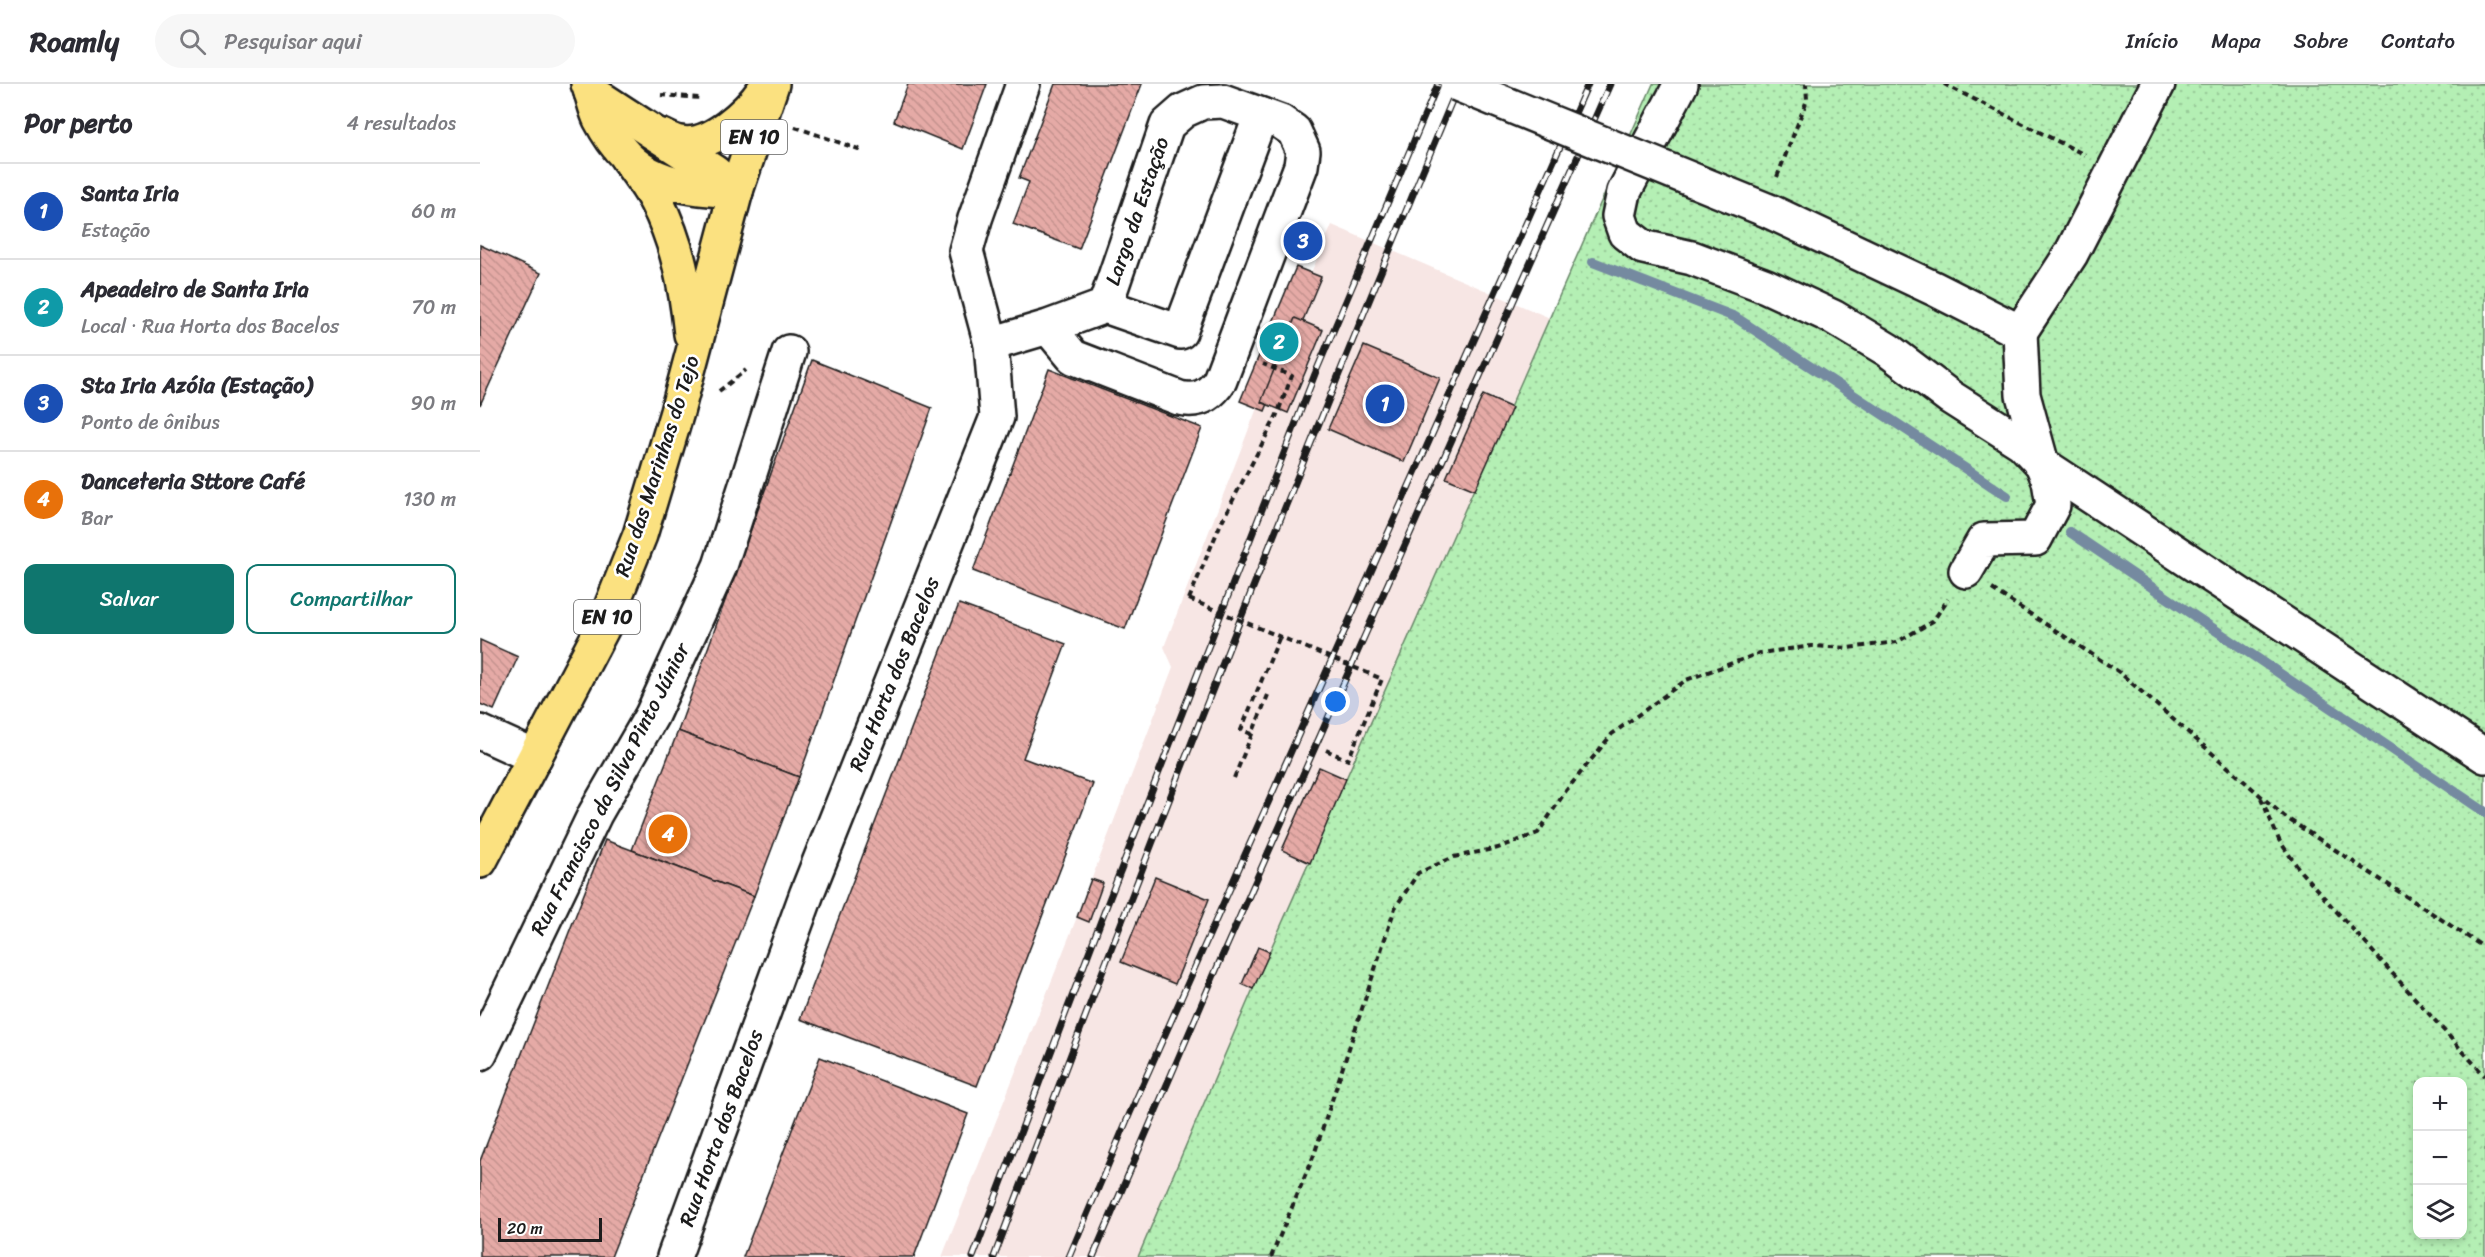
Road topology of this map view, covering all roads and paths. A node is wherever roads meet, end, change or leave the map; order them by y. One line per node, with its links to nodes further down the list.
1 (770, 84): 13 (main road); 18 (main road, Rua das Marinhas do Tejo / EN 10)
2 (1023, 84): 22 (street, Rua Horta dos Bacelos)
3 (1457, 84): 21 (street, bridge)
4 (1681, 84): 26 (street)
5 (1806, 84): 16 (path)
6 (1944, 84): 17 (path)
7 (2158, 84): 17 (street)
8 (590, 88): 13 (main road); 15 (main road)
9 (658, 95): 10 (path)
10 (700, 98)
11 (1261, 115): 19 (street, Largo da Estação); 19 (street); 23 (street, Largo da Estação)
12 (795, 127): 14 (path)
13 (658, 135): 18 (main road)
14 (861, 150)
15 (627, 158): 18 (main road); 25 (main road)
16 (1781, 170)
17 (2114, 170): 21 (street)
18 (736, 190): 25 (main road, Rua das Marinhas do Tejo / EN 10)
19 (1105, 306): 20 (street, Largo da Estação)
20 (1048, 327): 22 (street, Largo da Estação); 23 (street, Largo da Estação)
21 (2020, 332): 26 (street)
22 (990, 344): 41 (street, Rua Horta dos Bacelos)
23 (1231, 350): 28 (path, bridge)
24 (789, 352): 39 (street, Rua Francisco da Silva Pinto Júnior)
25 (693, 356): 34 (main road, Rua das Marinhas do Tejo / EN 10)
26 (2042, 464): 27 (street); 33 (street)
27 (1966, 571): 36 (path); 42 (path)
28 (1280, 636): 31 (path); 32 (path, bridge)
29 (1268, 694): 31 (path)
30 (480, 732): 34 (street)
31 (1252, 734): 35 (path)
32 (1326, 750)
33 (2485, 756)
34 (535, 757): 37 (main road, Rua das Marinhas do Tejo / EN 10)
35 (1234, 778)
36 (2259, 795): 38 (path); 40 (path)
37 (480, 861)
38 (2485, 948)
39 (480, 1053)
40 (2485, 1076)
41 (674, 1257)
42 (1271, 1257)

